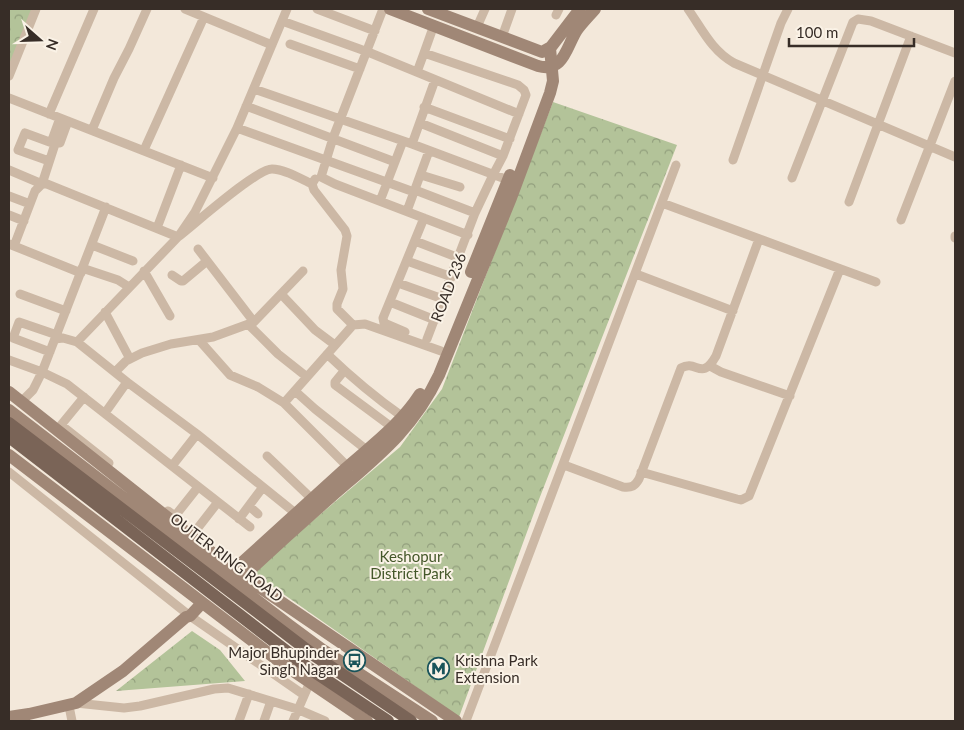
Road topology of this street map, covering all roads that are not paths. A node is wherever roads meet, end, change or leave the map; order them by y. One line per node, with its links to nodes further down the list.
1 (36, 9): 33 (street)
2 (94, 9): 42 (street)
3 (146, 9): 49 (street)
4 (185, 9): 17 (street)
5 (287, 9): 18 (street)
6 (317, 9): 21 (street)
7 (383, 9): 21 (street)
8 (390, 9): 19 (street)
9 (428, 9): 16 (street)
10 (485, 9): 20 (street)
11 (512, 9): 23 (street)
12 (580, 9): 26 (street)
13 (595, 9): 30 (street)
14 (688, 9): 34 (street)
15 (788, 9): 34 (street)
16 (450, 12): 19 (street); 20 (street)
17 (204, 17): 25 (street); 55 (street)
18 (282, 21): 25 (street); 27 (street)
19 (439, 27): 28 (street); 30 (street)
20 (478, 27): 23 (street)
21 (375, 31): 27 (street)
22 (911, 36): 29 (street); 39 (street); 47 (street)
23 (502, 37): 26 (street)
24 (290, 44): 31 (street)
25 (272, 45): 37 (street)
26 (544, 50): 30 (street, ROAD 236)
27 (368, 52): 31 (street); 32 (street)
28 (424, 53): 32 (street); 43 (street)
29 (955, 53)
30 (546, 67): 71 (street, ROAD 236); 153 (street)
31 (360, 69): 45 (street)
32 (417, 72): 35 (street)
33 (9, 76)
34 (764, 76): 39 (street); 60 (street)
35 (435, 80): 41 (street); 43 (street)
36 (955, 81): 54 (street)
37 (254, 89): 40 (street); 45 (street)
38 (9, 98): 42 (street)
39 (822, 101): 47 (street); 70 (street)
40 (246, 106): 48 (street); 50 (street)
41 (424, 107): 46 (street); 51 (street)
42 (48, 114): 44 (street)
43 (519, 114): 51 (street)
44 (64, 119): 49 (street); 52 (street)
45 (340, 120): 50 (street); 53 (street)
46 (420, 123): 53 (street); 57 (street)
47 (877, 124): 54 (street); 79 (street)
48 (237, 128): 59 (street); 69 (street)
49 (92, 130): 55 (street)
50 (333, 138): 59 (street); 62 (street)
51 (510, 139): 57 (street)
52 (56, 142): 61 (street); 61 (street)
53 (407, 143): 56 (street); 62 (street)
54 (930, 146): 58 (street); 87 (street)
55 (144, 150): 64 (street)
56 (429, 151): 67 (street); 68 (street)
57 (504, 156): 68 (street)
58 (955, 157)
59 (326, 159): 66 (street); 72 (street)
60 (733, 160)
61 (49, 161): 73 (street)
62 (395, 162): 72 (street)
63 (676, 164): 80 (street)
64 (181, 165): 69 (street); 89 (street)
65 (9, 170): 73 (street)
66 (321, 174): 74 (street); 78 (street)
67 (421, 175): 75 (street); 76 (street)
68 (493, 175): 71 (street); 84 (street)
69 (213, 178): 91 (street)
70 (792, 178)
71 (508, 180): 128 (street, ROAD 236)
72 (388, 182): 76 (street); 78 (street)
73 (42, 184): 81 (street); 82 (street)
74 (312, 184): 91 (street); 121 (street)
75 (460, 187)
76 (414, 191): 83 (street); 84 (street)
77 (9, 196): 81 (street)
78 (380, 201): 83 (street)
79 (849, 202)
80 (662, 203): 92 (street); 106 (street)
81 (30, 204): 88 (street)
82 (106, 207): 89 (street); 95 (street)
83 (407, 211): 86 (street)
84 (476, 213): 90 (street)
85 (9, 216): 88 (street)
86 (424, 218): 90 (street); 93 (street)
87 (901, 220)
88 (24, 221): 94 (street)
89 (157, 228): 91 (street)
90 (468, 235): 97 (street)
91 (178, 237): 103 (street)
92 (759, 239): 101 (street); 116 (street)
93 (415, 241): 97 (street); 100 (street)
94 (11, 245): 102 (street)
95 (92, 245): 99 (street); 102 (street)
96 (198, 250): 98 (street)
97 (459, 258): 107 (street)
98 (207, 260): 105 (street); 120 (street)
99 (133, 261)
100 (407, 262): 107 (street); 109 (street)
101 (840, 269): 108 (street); 141 (street)
102 (81, 270): 110 (street); 115 (street)
103 (144, 271): 110 (street); 118 (street)
104 (303, 271): 112 (street)
105 (172, 274)
106 (636, 274): 116 (street); 155 (street)
107 (452, 277): 113 (street)
108 (876, 282)
109 (398, 283): 113 (street); 114 (street)
110 (128, 287): 117 (street)
111 (20, 294): 115 (street)
112 (281, 294): 120 (street); 127 (street)
113 (443, 299): 119 (street)
114 (390, 302): 119 (street); 124 (street)
115 (66, 311): 123 (street)
116 (733, 311): 133 (street)
117 (105, 312): 126 (street); 131 (street)
118 (170, 316)
119 (436, 320): 124 (street)
120 (252, 323): 125 (street); 137 (street)
121 (353, 325): 127 (street); 128 (street)
122 (12, 329): 123 (street); 129 (street)
123 (56, 337): 126 (street); 129 (street)
124 (428, 339): 128 (street)
125 (199, 340): 131 (street); 144 (street)
126 (77, 342): 136 (street)
127 (334, 345): 130 (street)
128 (442, 348): 147 (street, ROAD 236)
129 (50, 352): 135 (street)
130 (327, 354): 134 (street); 137 (street)
131 (130, 359): 136 (street)
132 (9, 360): 135 (street)
133 (710, 366): 141 (street); 159 (street)
134 (344, 371): 147 (street); 149 (street)
135 (42, 372): 142 (street); 143 (street)
136 (115, 372): 138 (street)
137 (307, 377): 139 (street)
138 (127, 382): 146 (street); 150 (street)
139 (295, 391): 144 (street); 153 (street)
140 (9, 392): 143 (street)
141 (790, 396): 159 (street)
142 (84, 397): 146 (street); 160 (street)
143 (22, 401): 172 (street)
144 (284, 403): 157 (street)
145 (9, 410): 165 (street, OUTER RING ROAD)
146 (105, 414): 156 (street)
147 (403, 417): 149 (street, ROAD 236)
148 (9, 422): 191 (main road, OUTER RING ROAD, bridge)
149 (393, 428): 153 (street, ROAD 236)
150 (197, 434): 156 (street); 161 (street)
151 (9, 437): 190 (main road, bridge)
152 (9, 454): 171 (street)
153 (372, 455): 157 (street, ROAD 236); 167 (street)
154 (267, 456): 162 (street)
155 (564, 465): 159 (street); 194 (street)
156 (172, 466): 160 (street)
157 (348, 467): 162 (street, ROAD 236)
158 (9, 472): 174 (street)
159 (642, 472)
160 (198, 487): 163 (street)
161 (263, 487): 164 (street); 167 (street)
162 (314, 498): 167 (street, ROAD 236)
163 (218, 502): 168 (street); 170 (street)
164 (249, 506): 166 (street); 168 (street)
165 (142, 513): 171 (street); 172 (street, OUTER RING ROAD)
166 (258, 514)
167 (300, 517): 172 (street)
168 (239, 519): 169 (street)
169 (250, 527)
170 (197, 529)
171 (120, 539): 173 (street)
172 (235, 577): 175 (street, OUTER RING ROAD); 193 (street)
173 (200, 601): 174 (street); 176 (street)
174 (188, 615): 179 (street); 181 (street)
175 (276, 615): 176 (street); 192 (street, OUTER RING ROAD)
176 (254, 642): 177 (street)
177 (310, 682): 179 (street); 189 (street)
178 (249, 694): 180 (street); 181 (street); 185 (street)
179 (304, 695): 182 (street)
180 (271, 701): 182 (street); 186 (street)
181 (73, 705): 183 (street); 184 (street)
182 (297, 709): 187 (street); 188 (street)
183 (9, 717)
184 (72, 721)
185 (239, 721)
186 (264, 721)
187 (293, 721)
188 (323, 721)
189 (367, 721)
190 (388, 721)
191 (411, 721)
192 (432, 721)
193 (456, 721)
194 (466, 721)

